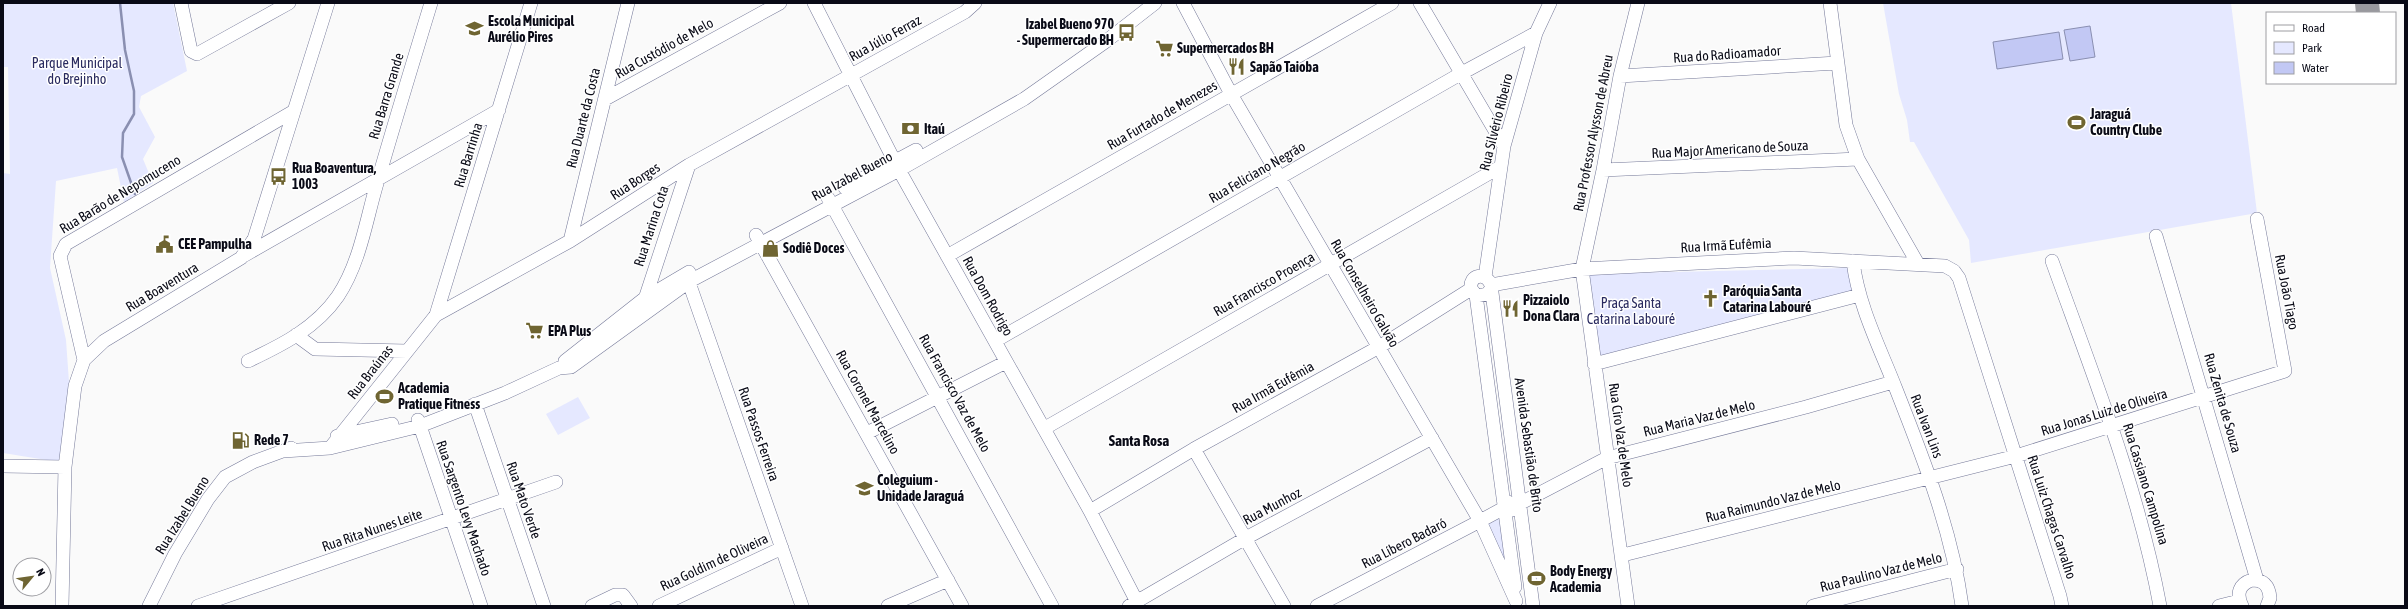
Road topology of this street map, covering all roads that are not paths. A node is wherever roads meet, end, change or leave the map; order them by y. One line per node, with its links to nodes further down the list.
1 (181, 3): 2 (street)
2 (289, 3)
3 (328, 3): 26 (street, Rua Boaventura)
4 (431, 3): 34 (street, Rua Barra Grande)
5 (532, 3): 25 (street, Rua Barrinha)
6 (628, 3): 24 (street, Rua Duarte da Costa)
7 (780, 3): 24 (street, Rua Custódio de Melo)
8 (814, 3): 21 (street, Rua Dom Rodrigo)
9 (975, 3): 21 (street, Rua Júlio Ferraz)
10 (1143, 3): 30 (street, Rua Izabel Bueno)
11 (1155, 3): 30 (street, Rua Izabel Bueno)
12 (1183, 3): 23 (street, Rua Conselheiro Galvão)
13 (1392, 3): 23 (street, Rua Furtado de Menezes)
14 (1420, 3): 20 (street)
15 (1550, 3): 18 (street, Rua Silvério Ribeiro)
16 (1638, 3): 22 (street, Rua Professor Alysson de Abreu)
17 (1830, 3): 19 (street)
18 (1536, 33): 20 (street, Rua Feliciano Negrão); 27 (street, Rua Silvério Ribeiro)
19 (1837, 63): 22 (street, Rua do Radioamador); 28 (street)
20 (1462, 73): 27 (street); 33 (street, Rua Feliciano Negrão)
21 (852, 74): 29 (street, Rua Borges); 30 (street, Rua Dom Rodrigo)
22 (1620, 76): 32 (street, Rua Professor Alysson de Abreu)
23 (1231, 94): 33 (street, Rua Conselheiro Galvão); 40 (street, Rua Furtado de Menezes)
24 (605, 99): 39 (street, Rua Duarte da Costa)
25 (499, 110): 34 (street); 53 (street, Rua Barrinha)
26 (294, 111): 41 (street, Rua Boaventura); 59 (street, Rua Barão de Nepomuceno)
27 (1503, 131): 31 (street, Rua Silvério Ribeiro)
28 (1858, 159): 32 (street, Rua Major Americano de Souza); 45 (street)
29 (689, 165): 39 (street, Rua Borges); 50 (street, Rua Marina Cota)
30 (897, 166): 35 (street, Rua Izabel Bueno); 40 (street, Rua Dom Rodrigo)
31 (1500, 167): 44 (street, Rua Francisco Proença); 49 (street, Rua Silvério Ribeiro)
32 (1603, 170): 46 (street, Rua Professor Alysson de Abreu)
33 (1280, 178): 44 (street, Rua Conselheiro Galvão); 56 (street, Rua Feliciano Negrão)
34 (377, 181): 41 (street); 54 (street, Rua Barra Grande)
35 (830, 201): 38 (street, Rua Izabel Bueno); 66 (street, Rua Francisco Vaz de Melo)
36 (2257, 219): 64 (street, Rua João Tiago)
37 (2156, 236): 67 (street, Rua Zenita de Souza)
38 (758, 238): 47 (street, Rua Izabel Bueno); 72 (street, Rua Coronel Marcelino)
39 (570, 241): 53 (street, Rua Borges)
40 (947, 256): 56 (street, Rua Dom Rodrigo)
41 (241, 258): 59 (street, Rua Boaventura)
42 (1853, 261): 45 (street, Rua Irmã Eufêmia); 46 (street, Rua Irmã Eufêmia); 52 (street, Rua Ivan Lins)
43 (2052, 261): 70 (street, Rua Cassiano Campolina)
44 (1330, 264): 57 (street, Rua Conselheiro Galvão); 71 (street, Rua Francisco Proença)
45 (1918, 264): 48 (street, Rua Irmã Eufêmia)
46 (1582, 269): 49 (street, Rua Irmã Eufêmia); 62 (street, Rua Ciro Vaz de Melo)
47 (688, 277): 50 (street, Rua Izabel Bueno); 55 (street, Rua Izabel Bueno); 91 (street, Rua Passos Ferreira)
48 (1959, 278): 78 (street, Rua Luiz Chagas Carvalho)
49 (1489, 283): 51 (street); 51 (street); 85 (street, Avenida Sebastião de Brito)
50 (650, 291): 55 (street, Rua Marina Cota); 63 (street, Rua Izabel Bueno)
51 (1473, 292): 57 (street, Rua Irmã Eufêmia); 86 (street)
52 (1860, 296): 62 (street); 65 (street, Rua Ivan Lins)
53 (436, 315): 58 (street, Rua Braúnas)
54 (296, 335): 58 (street); 60 (street, Rua Barra Grande)
55 (612, 338): 63 (street, Rua Izabel Bueno)
56 (996, 341): 61 (street, Rua Dom Rodrigo)
57 (1379, 347): 74 (street, Rua Conselheiro Galvão); 76 (street, Rua Irmã Eufêmia)
58 (407, 351): 73 (street, Rua Braúnas)
59 (84, 360): 81 (street, Rua Boaventura)
60 (248, 361)
61 (1006, 362): 66 (street); 71 (street, Rua Dom Rodrigo)
62 (1594, 364): 79 (street, Rua Ciro Vaz de Melo)
63 (559, 368): 68 (street, Rua Izabel Bueno)
64 (2285, 371): 67 (street, Rua Jonas Luiz de Oliveira)
65 (1893, 382): 79 (street, Rua Maria Vaz de Melo); 82 (street, Rua Ivan Lins)
66 (938, 396): 72 (street); 110 (street, Rua Francisco Vaz de Melo)
67 (2204, 397): 70 (street, Rua Jonas Luiz de Oliveira); 95 (street, Rua Zenita de Souza)
68 (475, 404): 69 (street, Rua Izabel Bueno); 84 (street, Rua Mato Verde)
69 (419, 423): 73 (street, Rua Izabel Bueno); 75 (street, Rua Izabel Bueno); 88 (street, Rua Sargento Levy Machado)
70 (2112, 425): 78 (street, Rua Jonas Luiz de Oliveira); 118 (street, Rua Cassiano Campolina)
71 (1045, 428): 87 (street, Rua Dom Rodrigo)
72 (867, 433): 94 (street, Rua Coronel Marcelino)
73 (340, 435): 75 (street, Rua Braúnas); 77 (street, Rua Izabel Bueno)
74 (1432, 438): 89 (street, Rua Conselheiro Galvão); 90 (street, Rua Munhoz)
75 (330, 448): 77 (street, Rua Izabel Bueno)
76 (1194, 449): 87 (street, Rua Irmã Eufêmia); 90 (street)
77 (283, 451): 101 (street, Rua Izabel Bueno)
78 (2016, 456): 82 (street, Rua Jonas Luiz de Oliveira); 117 (street, Rua Luiz Chagas Carvalho)
79 (1607, 458): 85 (street, Rua Maria Vaz de Melo); 92 (street, Rua Ciro Vaz de Melo)
80 (3, 466): 81 (street)
81 (65, 467): 100 (street, Rua Boaventura)
82 (1930, 478): 92 (street, Rua Raimundo Vaz de Melo); 93 (street, Rua Ivan Lins)
83 (556, 482): 84 (street, Rua Rita Nunes Leite)
84 (506, 500): 88 (street, Rua Rita Nunes Leite); 104 (street, Rua Mato Verde)
85 (1521, 503): 86 (street, Rua Maria Vaz de Melo); 113 (street, Avenida Sebastião de Brito)
86 (1504, 508): 89 (street, Rua Líbero Badaró); 97 (street)
87 (1090, 511): 98 (street, Rua Dom Rodrigo)
88 (451, 519): 102 (street, Rua Rita Nunes Leite); 103 (street, Rua Sargento Levy Machado)
89 (1480, 521): 97 (street, Rua Conselheiro Galvão); 112 (street, Rua Líbero Badaró)
90 (1244, 539): 98 (street, Rua Munhoz); 111 (street)
91 (782, 548): 106 (street, Rua Goldim de Oliveira); 107 (street, Rua Passos Ferreira)
92 (1623, 555): 114 (street, Rua Ciro Vaz de Melo)
93 (1957, 569): 115 (street, Rua Paulino Vaz de Melo); 116 (street, Rua Ivan Lins)
94 (948, 580): 108 (street); 109 (street, Rua Coronel Marcelino)
95 (2257, 580): 99 (street); 120 (street)
96 (629, 603): 105 (street)
97 (1517, 603)
98 (1133, 604)
99 (2241, 604): 119 (street)
100 (62, 606)
101 (149, 606)
102 (198, 606)
103 (481, 606)
104 (544, 606)
105 (592, 606)
106 (659, 606)
107 (802, 606)
108 (888, 606)
109 (962, 606)
110 (1052, 606)
111 (1284, 606)
112 (1317, 606)
113 (1533, 606)
114 (1628, 606)
115 (1813, 606)
116 (1962, 606)
117 (2062, 606)
118 (2160, 606)
119 (2219, 606)
120 (2267, 606)

